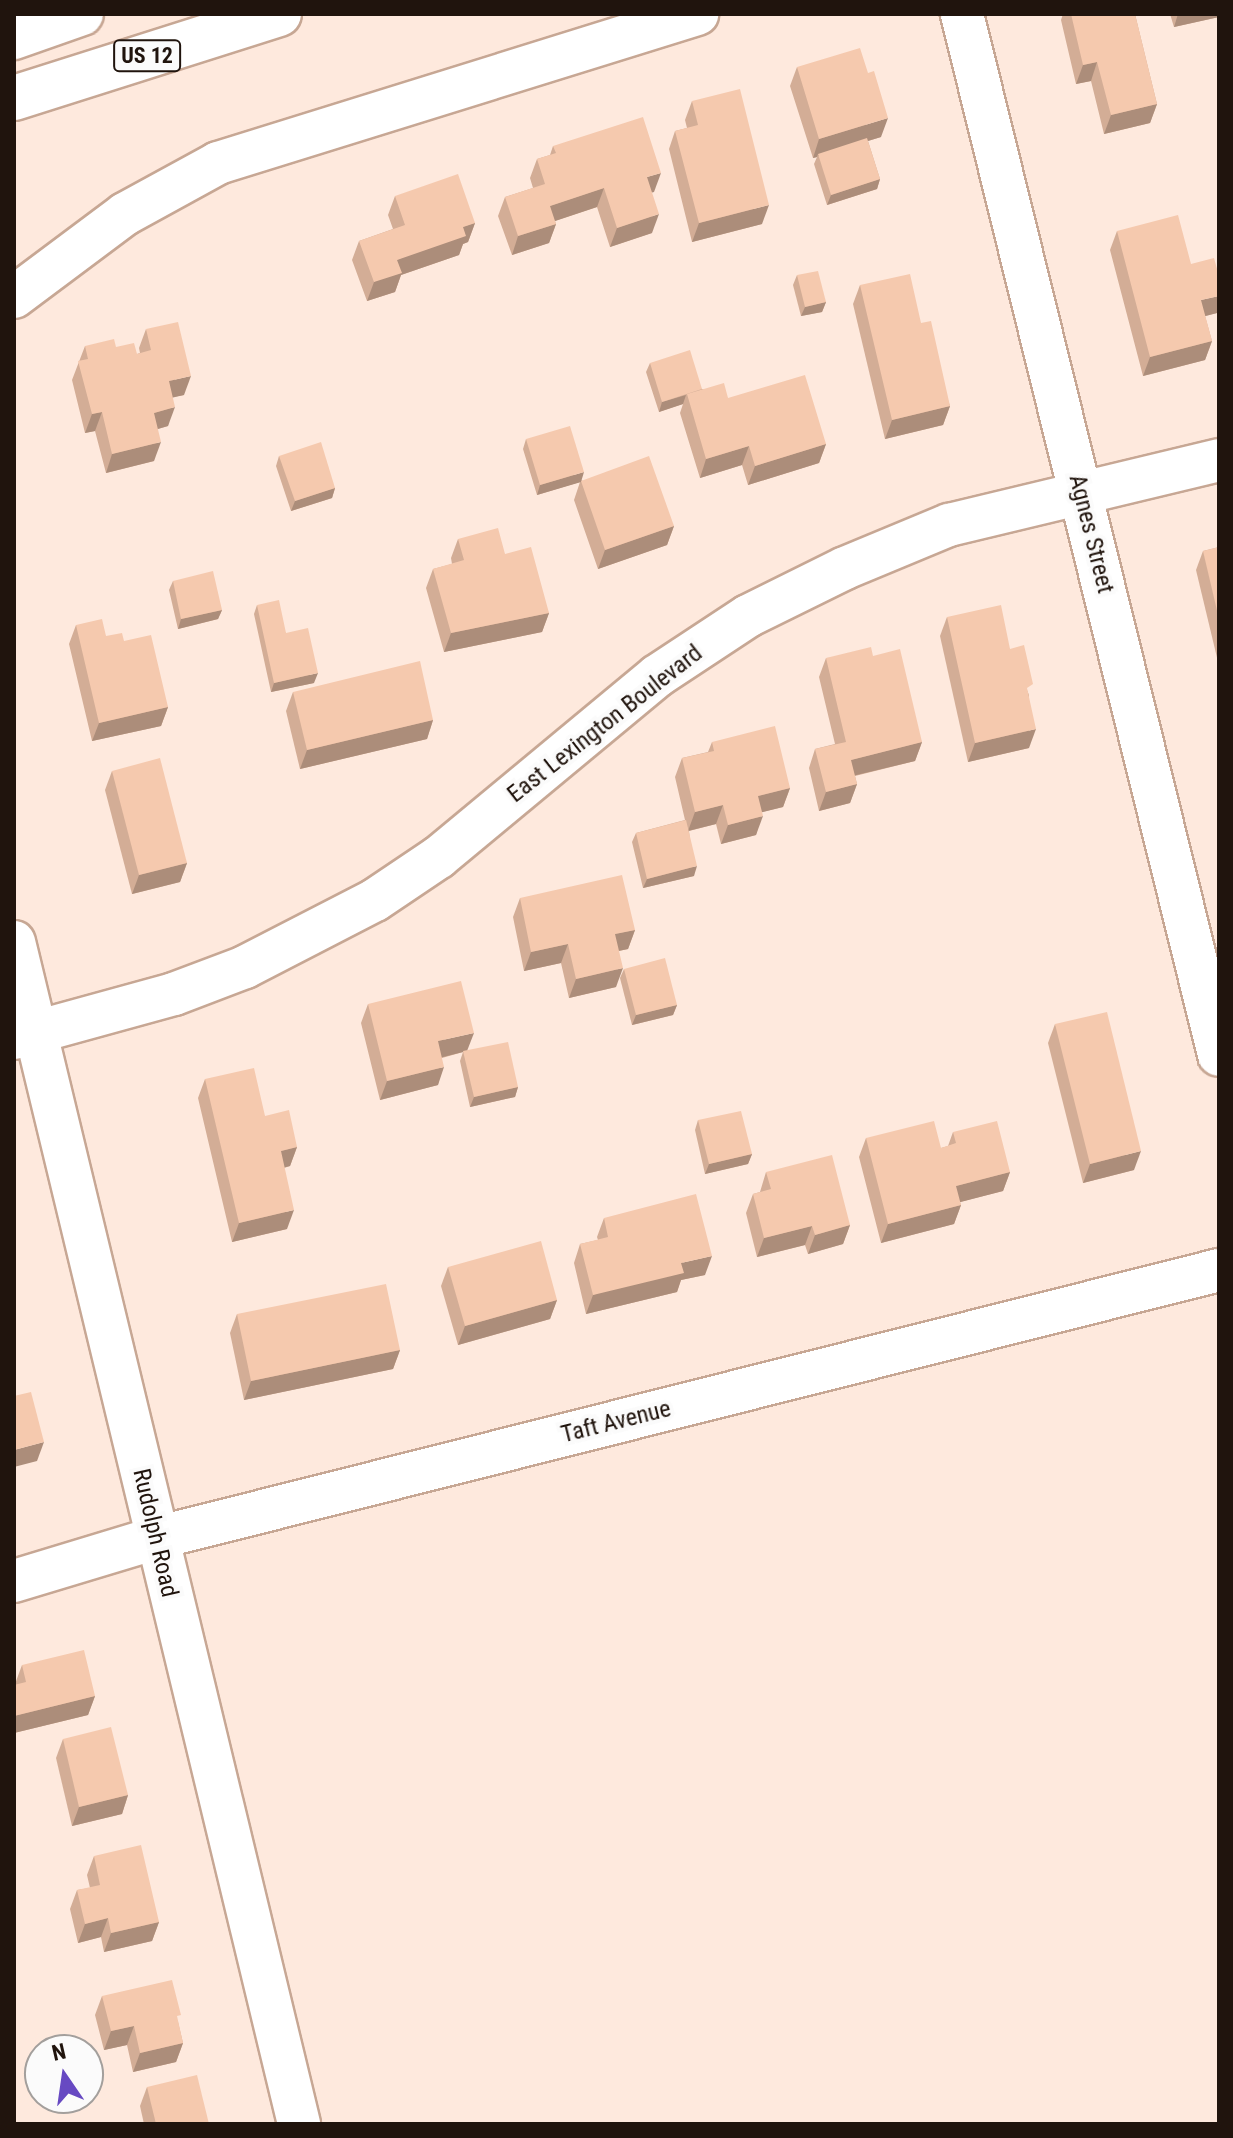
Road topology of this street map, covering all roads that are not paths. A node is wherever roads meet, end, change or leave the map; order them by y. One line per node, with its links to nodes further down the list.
1 (82, 14): 5 (street)
2 (279, 14): 6 (main road, US 12)
3 (697, 14): 7 (street)
4 (962, 14): 9 (street, Agnes Street)
5 (14, 38)
6 (16, 98)
7 (14, 297)
8 (1219, 460): 9 (street, East Lexington Boulevard)
9 (1081, 493): 11 (street, East Lexington Boulevard); 12 (street, Agnes Street)
10 (14, 942): 11 (street, Rudolph Road)
11 (25, 1035): 14 (street, Rudolph Road)
12 (1219, 1055)
13 (1219, 1270): 14 (street, Taft Avenue)
14 (156, 1538): 15 (street, Taft Avenue); 16 (street, Rudolph Road)
15 (14, 1581)
16 (299, 2124)

